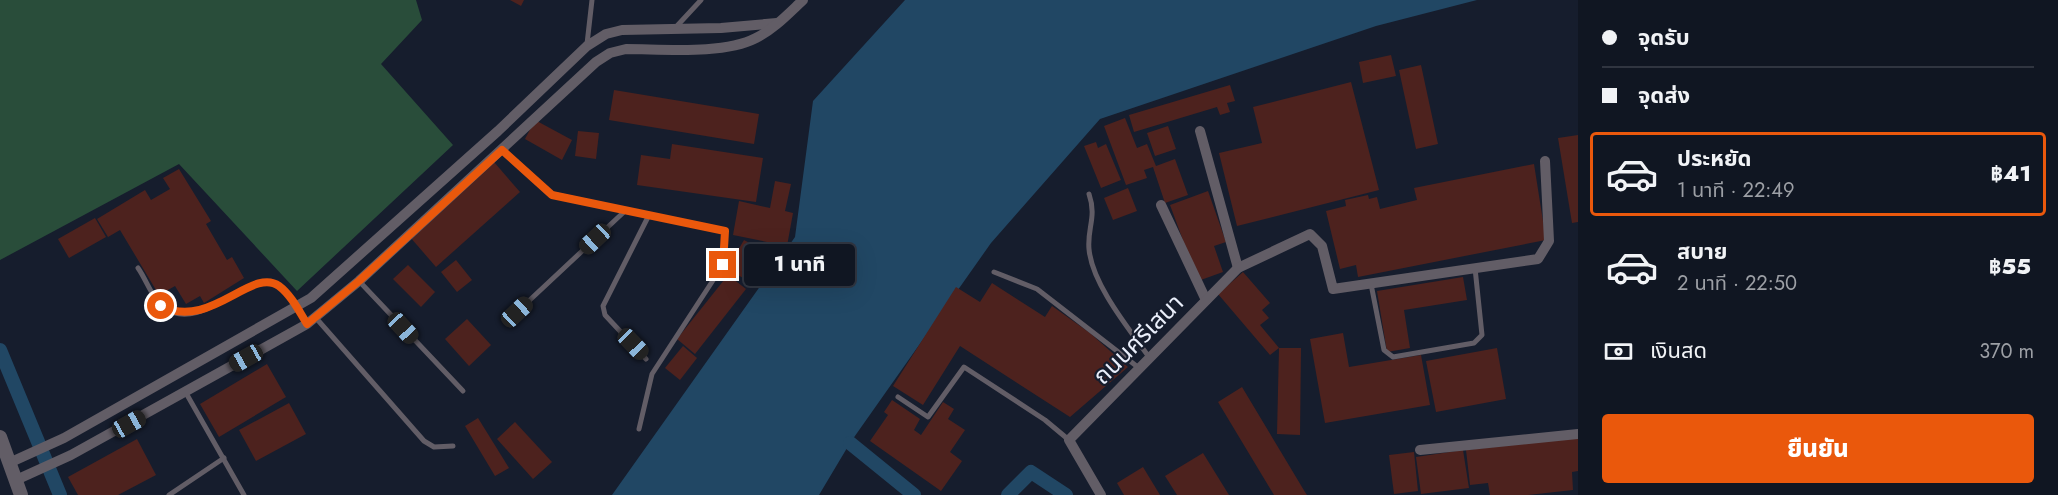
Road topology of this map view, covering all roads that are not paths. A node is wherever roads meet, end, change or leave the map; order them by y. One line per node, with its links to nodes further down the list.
1 (592, 0): 6 (lane)
2 (701, 0): 5 (lane)
3 (802, 0): 4 (street)
4 (780, 22): 5 (street); 8 (street)
5 (674, 29): 6 (street)
6 (587, 46): 21 (street)
7 (1200, 131): 15 (street)
8 (502, 150): 12 (lane); 18 (street)
9 (1545, 161): 16 (street)
10 (1089, 194): 24 (lane)
11 (1161, 205): 20 (street)
12 (626, 210): 13 (lane); 22 (lane)
13 (649, 215): 25 (lane); 30 (lane)
14 (138, 268): 21 (lane)
15 (1238, 268): 19 (street, ถนนศรีเสนา); 20 (street, ถนนศรีเสนา)
16 (1475, 268): 19 (street); 19 (lane)
17 (994, 272): 26 (lane)
18 (359, 281): 23 (street); 27 (lane)
19 (1371, 284)
20 (1206, 300): 24 (street, ถนนศรีเสนา)
21 (297, 308): 23 (lane); 37 (street)
22 (517, 312)
23 (311, 321): 28 (street); 34 (lane)
24 (1149, 357): 26 (street, ถนนศรีเสนา)
25 (646, 359)
26 (1138, 368): 33 (street, ถนนศรีเสนา)
27 (462, 391)
28 (186, 393): 36 (lane); 38 (street)
29 (898, 397): 33 (lane)
30 (639, 429)
31 (1578, 434): 35 (street)
32 (0, 437): 37 (street)
33 (1069, 440): 42 (street)
34 (453, 446)
35 (1420, 450)
36 (224, 458): 40 (lane); 41 (lane)
37 (9, 463): 38 (street)
38 (16, 480): 39 (street)
39 (21, 495)
40 (169, 495)
41 (244, 495)
42 (1101, 495)

